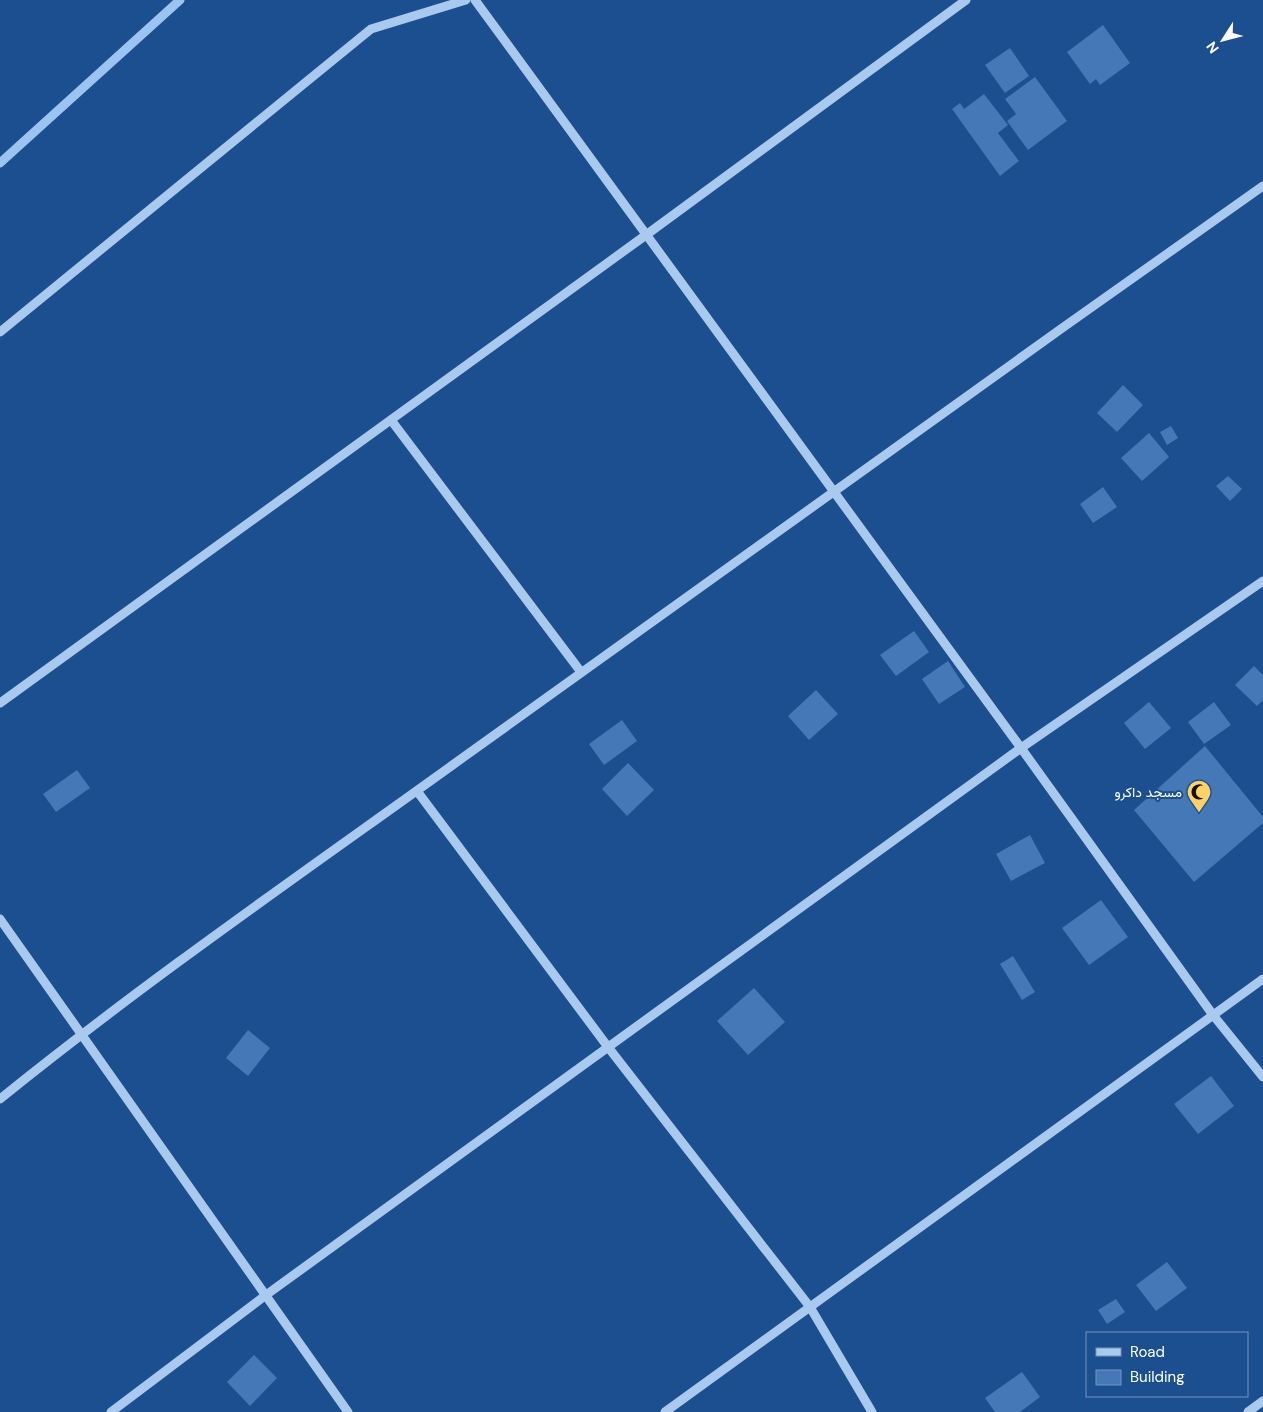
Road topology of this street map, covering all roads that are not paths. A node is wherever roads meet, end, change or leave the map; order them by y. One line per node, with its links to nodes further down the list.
1 (466, 0): 6 (street)
2 (475, 0): 5 (street)
3 (966, 0): 5 (street)
4 (1263, 186): 8 (street)
5 (646, 235): 7 (street); 8 (street)
6 (0, 332)
7 (391, 420): 10 (street); 11 (street)
8 (831, 491): 10 (street); 12 (street)
9 (1263, 580): 12 (street)
10 (581, 672): 13 (street)
11 (0, 703)
12 (1020, 748): 16 (street); 18 (street)
13 (416, 791): 17 (street); 18 (street)
14 (0, 919): 17 (street)
15 (1263, 979): 16 (street)
16 (1212, 1016): 19 (street); 22 (street)
17 (81, 1033): 20 (street); 21 (street)
18 (608, 1047): 21 (street); 22 (street)
19 (1263, 1077)
20 (0, 1099)
21 (266, 1296): 24 (street); 25 (street)
22 (810, 1307): 26 (street); 27 (street)
23 (1263, 1401): 28 (street)
24 (111, 1412)
25 (348, 1412)
26 (665, 1412)
27 (872, 1412)
28 (1248, 1412)

